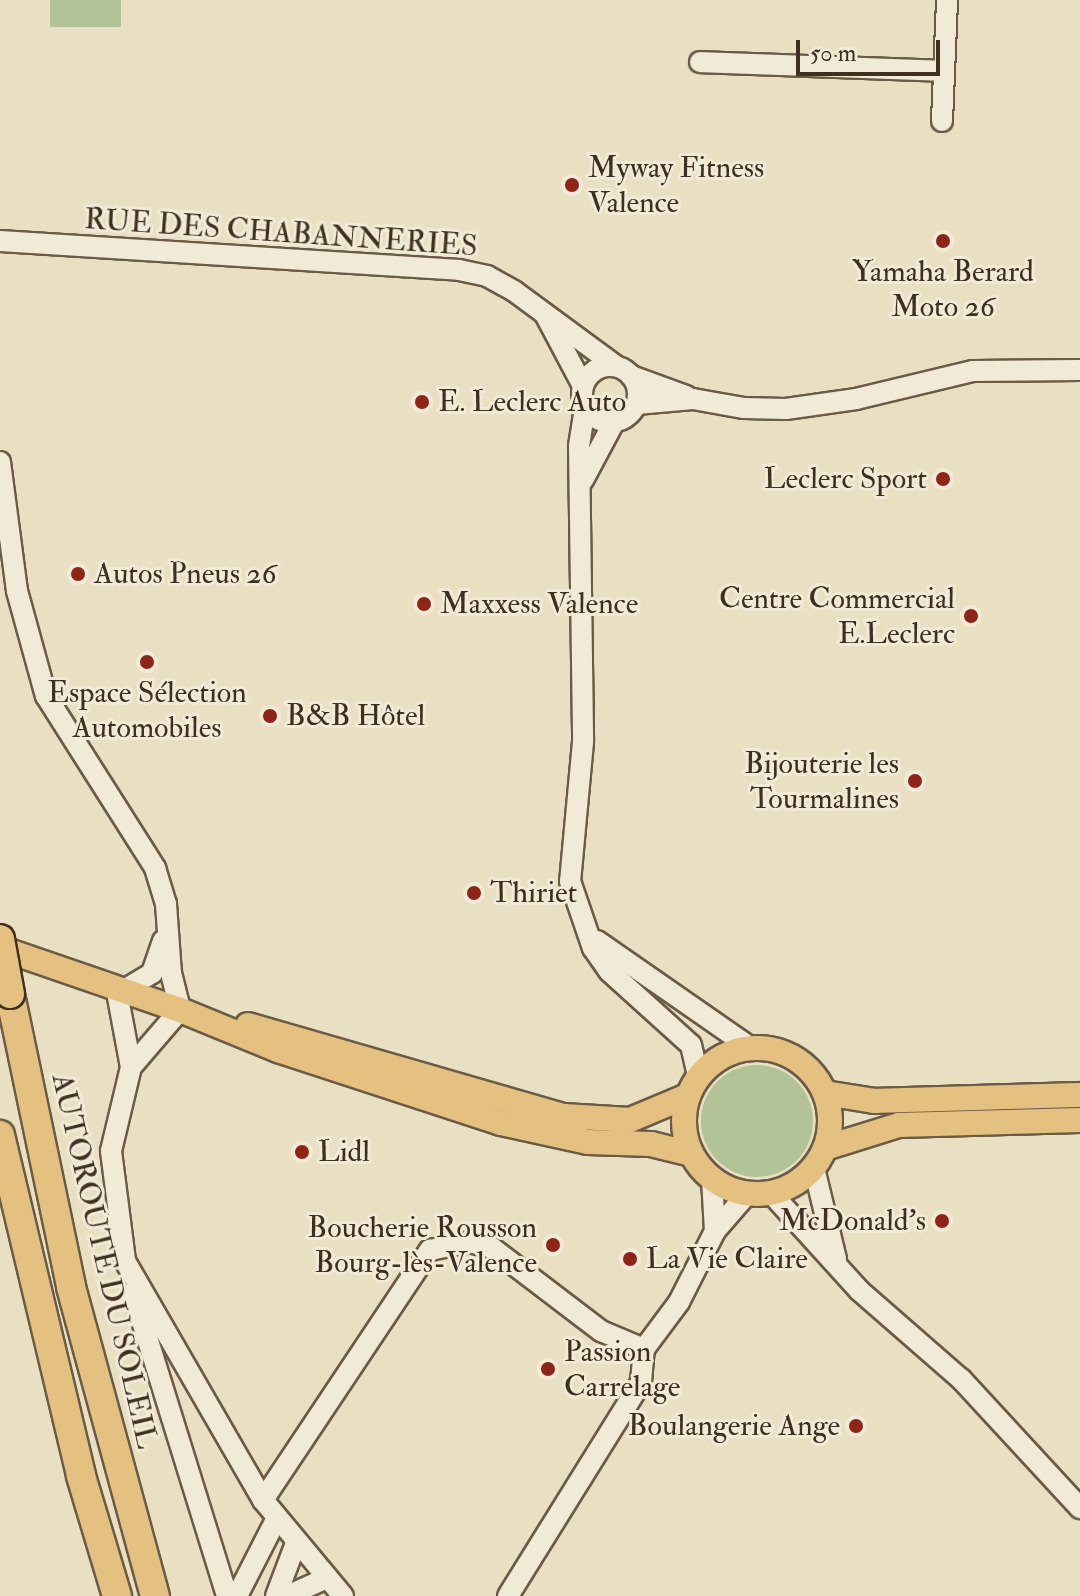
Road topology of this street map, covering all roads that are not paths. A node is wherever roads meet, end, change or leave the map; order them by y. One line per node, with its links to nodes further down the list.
1 (947, 0): 3 (street)
2 (700, 62): 3 (street)
3 (944, 71): 4 (street)
4 (942, 121)
5 (0, 241): 6 (street, RUE DES CHABANNERIES)
6 (546, 316): 8 (street, RUE DES CHABANNERIES); 9 (street, RUE DES CHABANNERIES)
7 (1080, 370): 10 (street)
8 (624, 371): 9 (street); 10 (street, RUE DES CHABANNERIES); 11 (street)
9 (583, 386): 12 (street)
10 (693, 399): 11 (street)
11 (637, 404): 13 (street)
12 (585, 408): 13 (street); 15 (street)
13 (614, 422): 15 (street)
14 (0, 462): 17 (street)
15 (583, 480): 16 (street)
16 (585, 931): 22 (street); 24 (street)
17 (166, 933): 20 (street); 21 (street)
18 (0, 939): 43 (highway, AUTOROUTE DU SOLEIL, bridge)
19 (0, 948): 20 (main road)
20 (120, 988): 21 (main road); 23 (street)
21 (180, 1010): 23 (street); 24 (main road); 29 (main road)
22 (751, 1048): 24 (main road); 25 (main road)
23 (131, 1067): 34 (street)
24 (692, 1086): 29 (main road)
25 (825, 1093): 26 (main road); 30 (main road)
26 (1080, 1095)
27 (1080, 1120): 30 (main road)
28 (0, 1135): 42 (highway)
29 (691, 1154): 31 (main road)
30 (819, 1158): 32 (main road); 35 (street)
31 (712, 1179): 32 (main road); 33 (street)
32 (759, 1194): 33 (street); 35 (street)
33 (715, 1231): 36 (street)
34 (125, 1261): 37 (street); 44 (street)
35 (837, 1262): 38 (street)
36 (644, 1349): 37 (street); 49 (street)
37 (263, 1500): 39 (street)
38 (1080, 1508)
39 (277, 1518): 40 (street); 45 (street)
40 (296, 1543): 41 (street); 46 (street)
41 (327, 1578): 47 (street); 48 (street)
42 (117, 1596)
43 (155, 1596)
44 (227, 1596)
45 (237, 1596)
46 (276, 1596)
47 (287, 1596)
48 (343, 1596)
49 (508, 1596)

